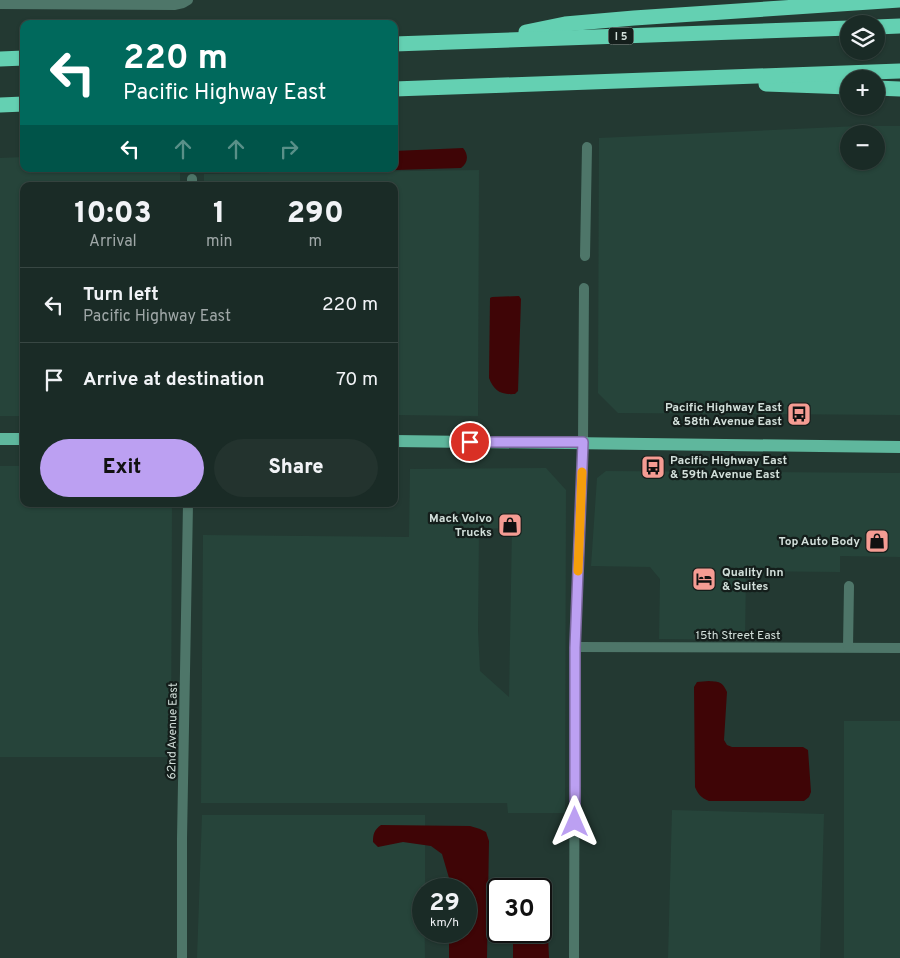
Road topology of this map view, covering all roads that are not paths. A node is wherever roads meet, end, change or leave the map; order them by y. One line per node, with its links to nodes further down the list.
1 (188, 0): 3 (street)
2 (900, 0): 7 (highway)
3 (0, 4)
4 (900, 26): 5 (highway)
5 (885, 27)
6 (840, 28): 7 (highway, I 5)
7 (473, 41): 8 (highway, I 5)
8 (398, 44)
9 (20, 58): 10 (highway)
10 (0, 59)
11 (900, 70): 12 (highway)
12 (612, 80): 13 (highway); 15 (highway)
13 (840, 87)
14 (885, 88): 16 (highway)
15 (398, 89)
16 (900, 89)
17 (20, 104): 18 (highway)
18 (0, 105)
19 (587, 148): 20 (street)
20 (585, 256)
21 (584, 288): 25 (street)
22 (0, 439): 23 (main road)
23 (20, 439)
24 (398, 441): 25 (main road)
25 (583, 442): 26 (main road); 29 (street)
26 (900, 446)
27 (188, 507): 32 (street, 62nd Avenue East)
28 (849, 586): 30 (street)
29 (575, 647): 30 (street, 15th Street East); 33 (street)
30 (848, 647): 31 (street, 15th Street East)
31 (900, 648)
32 (182, 958)
33 (574, 958)

